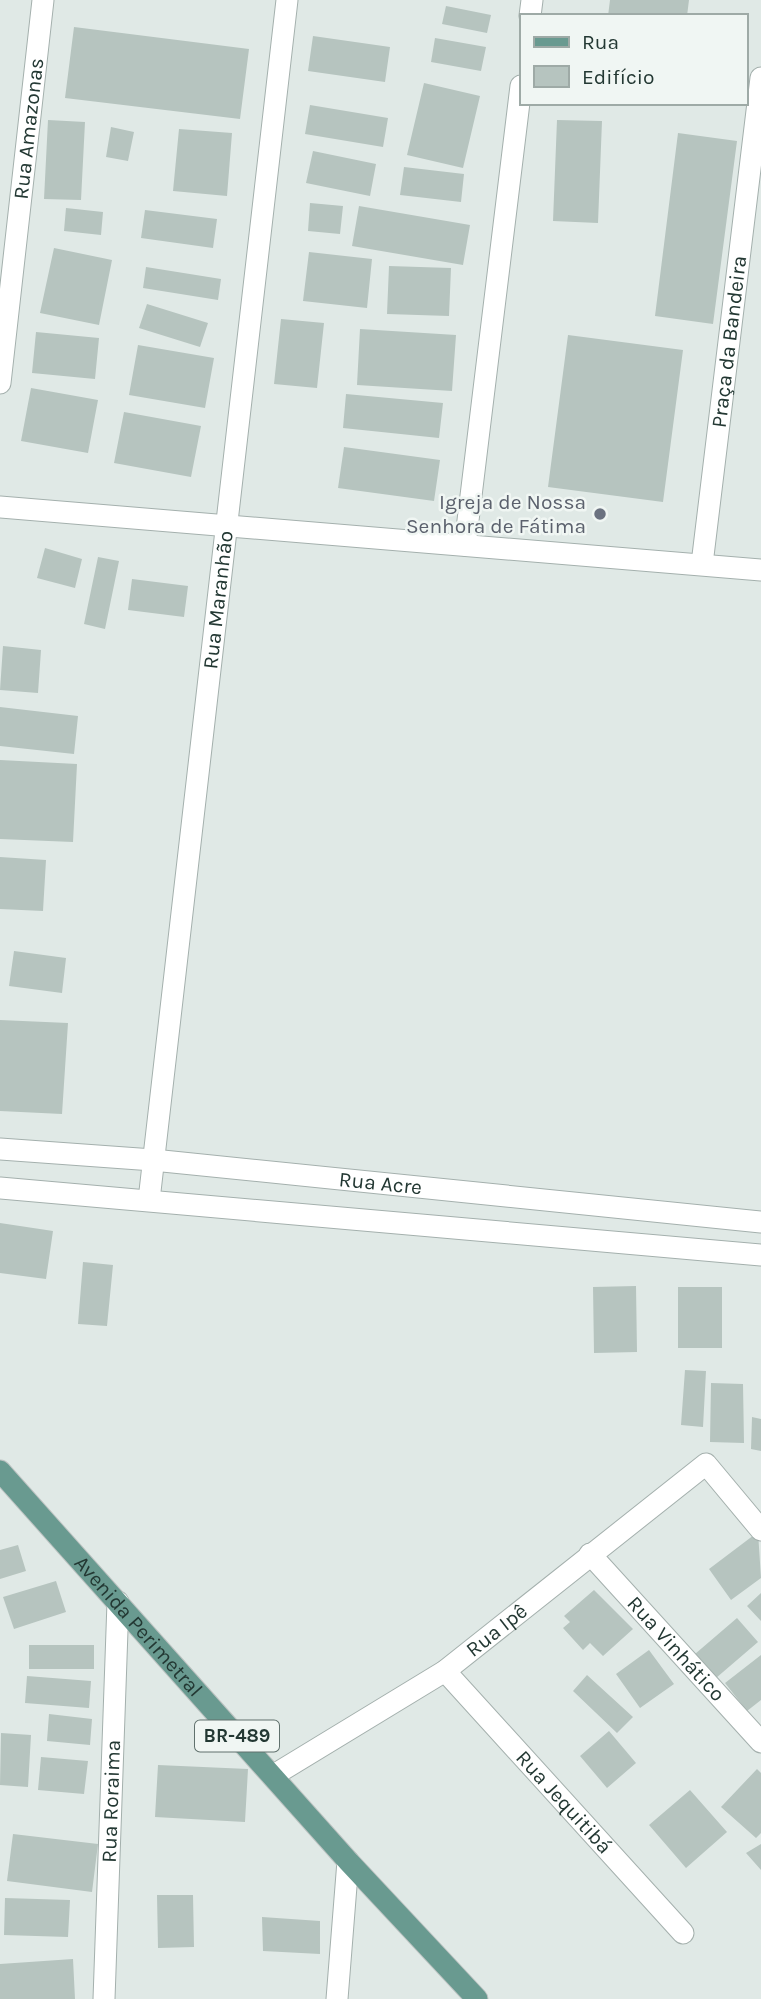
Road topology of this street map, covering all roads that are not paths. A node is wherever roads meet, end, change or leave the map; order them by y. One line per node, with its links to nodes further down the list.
1 (43, 0): 5 (street, Rua Amazonas)
2 (287, 0): 7 (street, Rua Maranhão)
3 (761, 78): 9 (street, Praça da Bandeira)
4 (520, 94): 8 (street)
5 (0, 383)
6 (0, 507): 7 (street)
7 (226, 525): 8 (street); 12 (street, Rua Maranhão)
8 (465, 545): 9 (street)
9 (702, 564): 10 (street)
10 (761, 570)
11 (0, 1150): 12 (street, Rua Acre)
12 (153, 1160): 14 (street, Rua Maranhão); 15 (street, Rua Acre)
13 (0, 1188): 14 (street, Rua Acre)
14 (149, 1200): 16 (street, Rua Acre)
15 (761, 1222)
16 (761, 1255)
17 (0, 1471): 20 (main road, Avenida Perimetral / BR-489)
18 (761, 1530): 19 (street, Rua Ipê)
19 (590, 1554): 21 (street, Rua Ipê); 22 (street, Rua Vinhático)
20 (118, 1602): 23 (main road, Avenida Perimetral / BR-489); 26 (street, Rua Roraima)
21 (446, 1671): 23 (street, Rua Ipê); 25 (street, Rua Jequitibá)
22 (761, 1742)
23 (274, 1775): 24 (main road, Avenida Perimetral / BR-489)
24 (348, 1861): 27 (street); 28 (main road, Avenida Perimetral / BR-489)
25 (683, 1933)
26 (104, 1999)
27 (337, 1999)
28 (477, 1999)

